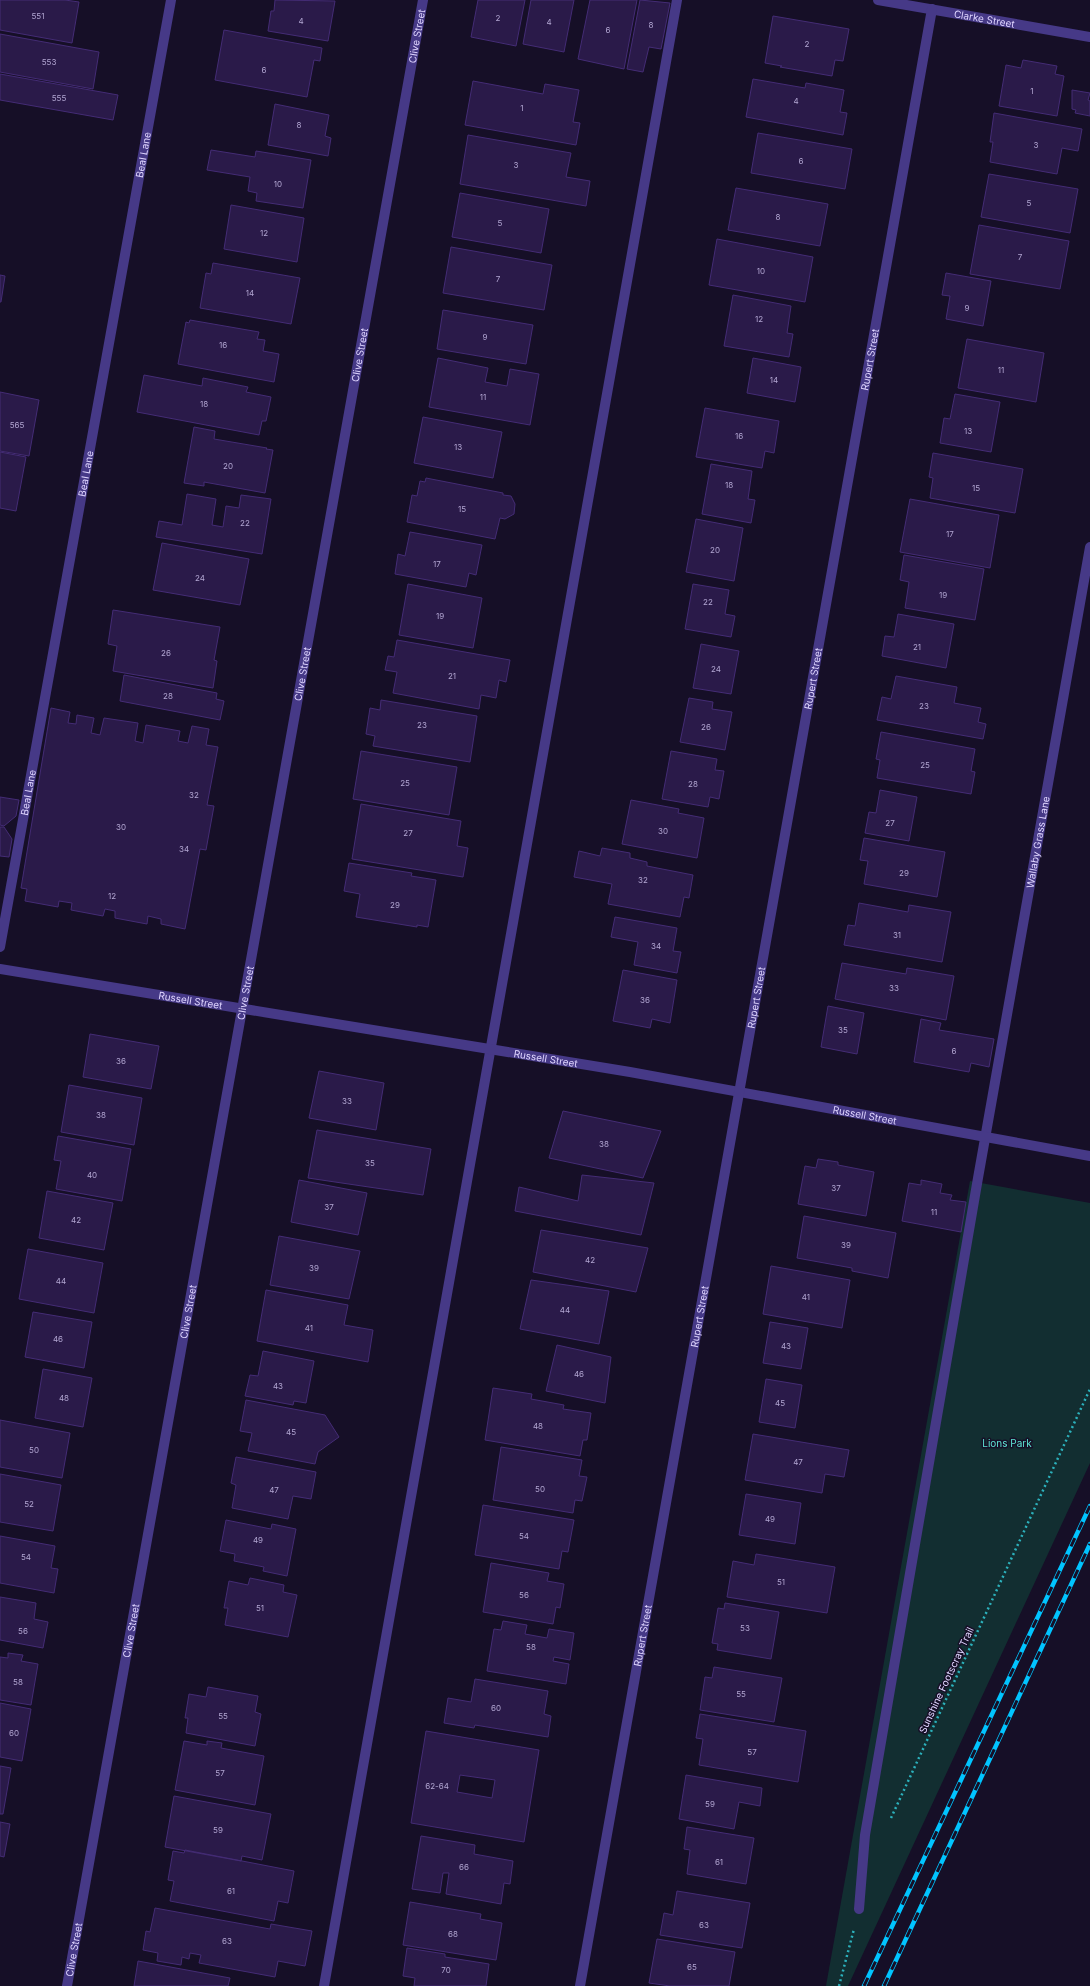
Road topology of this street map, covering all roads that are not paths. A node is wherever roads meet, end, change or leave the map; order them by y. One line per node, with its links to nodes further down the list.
1 (171, 0): 8 (street, Beal Lane)
2 (423, 0): 10 (street, Clive Street)
3 (677, 0): 11 (street)
4 (878, 0): 5 (street, Clarke Street)
5 (932, 9): 6 (street, Clarke Street); 12 (street, Rupert Street)
6 (1090, 37)
7 (1090, 547): 13 (street, Wallaby Grass Lane)
8 (0, 947)
9 (0, 969): 10 (street, Russell Street)
10 (242, 1008): 11 (street, Russell Street); 16 (street, Clive Street)
11 (491, 1049): 12 (street, Russell Street); 17 (street)
12 (739, 1091): 13 (street, Russell Street); 18 (street, Rupert Street)
13 (985, 1137): 14 (street, Russell Street); 15 (street, Wallaby Grass Lane)
14 (1090, 1156)
15 (859, 1909)
16 (67, 1986)
17 (324, 1986)
18 (580, 1986)

